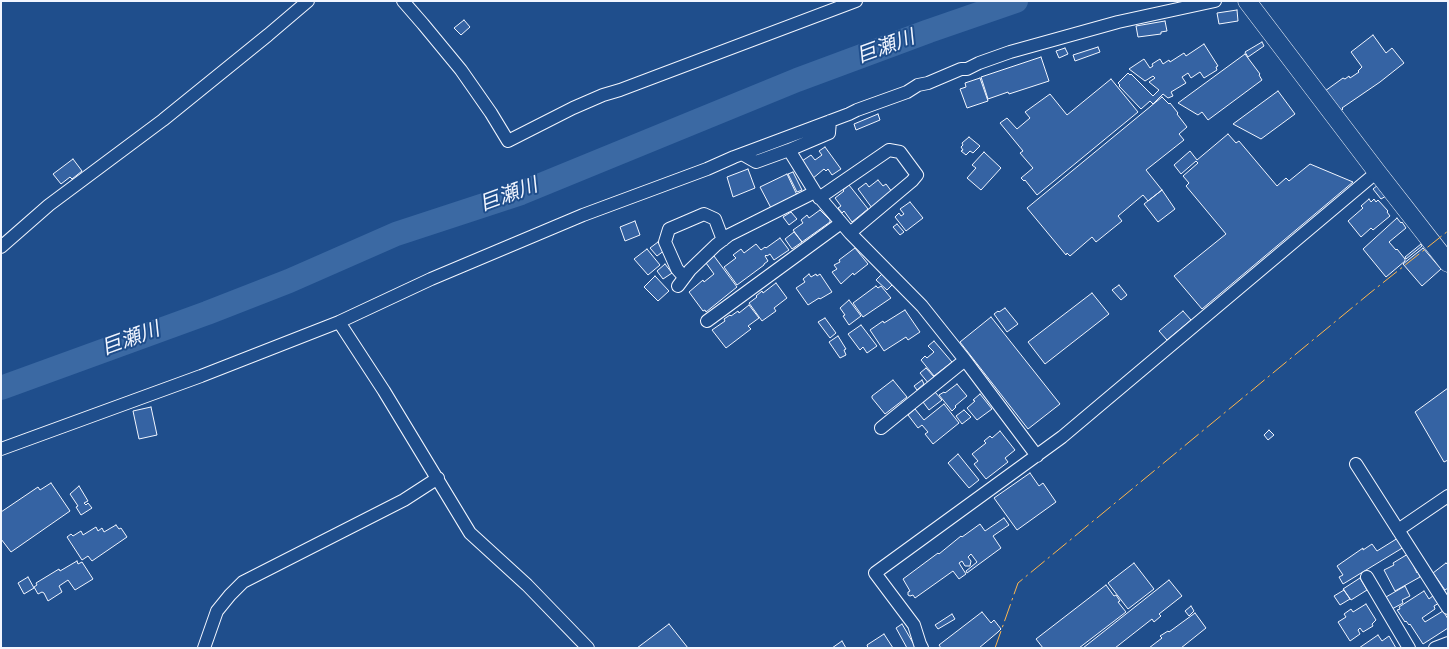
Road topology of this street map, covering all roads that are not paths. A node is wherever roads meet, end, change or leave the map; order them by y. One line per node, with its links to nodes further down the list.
1 (308, 1): 13 (street)
2 (403, 1): 3 (street)
3 (856, 1)
4 (1215, 1): 6 (street)
5 (1247, 1): 9 (street)
6 (830, 121): 7 (street); 8 (street)
7 (789, 150): 8 (street); 10 (street)
8 (742, 154): 16 (street)
9 (1376, 172): 14 (street); 20 (street)
10 (817, 195): 11 (street); 11 (street); 12 (street)
11 (845, 228): 15 (street); 17 (street)
12 (723, 240): 12 (street)
13 (1, 247)
14 (1448, 263)
15 (707, 321)
16 (339, 322): 19 (street); 22 (street)
17 (965, 360): 18 (street); 20 (street)
18 (881, 428)
19 (1, 449)
20 (1037, 456): 30 (street)
21 (1356, 464): 24 (street)
22 (438, 478): 28 (street); 29 (street)
23 (1448, 496): 24 (street)
24 (1398, 530): 26 (street)
25 (1367, 577): 31 (street)
26 (1448, 608)
27 (1448, 643): 32 (street)
28 (204, 648)
29 (588, 648)
30 (922, 648)
31 (1409, 648)
32 (1435, 648)

